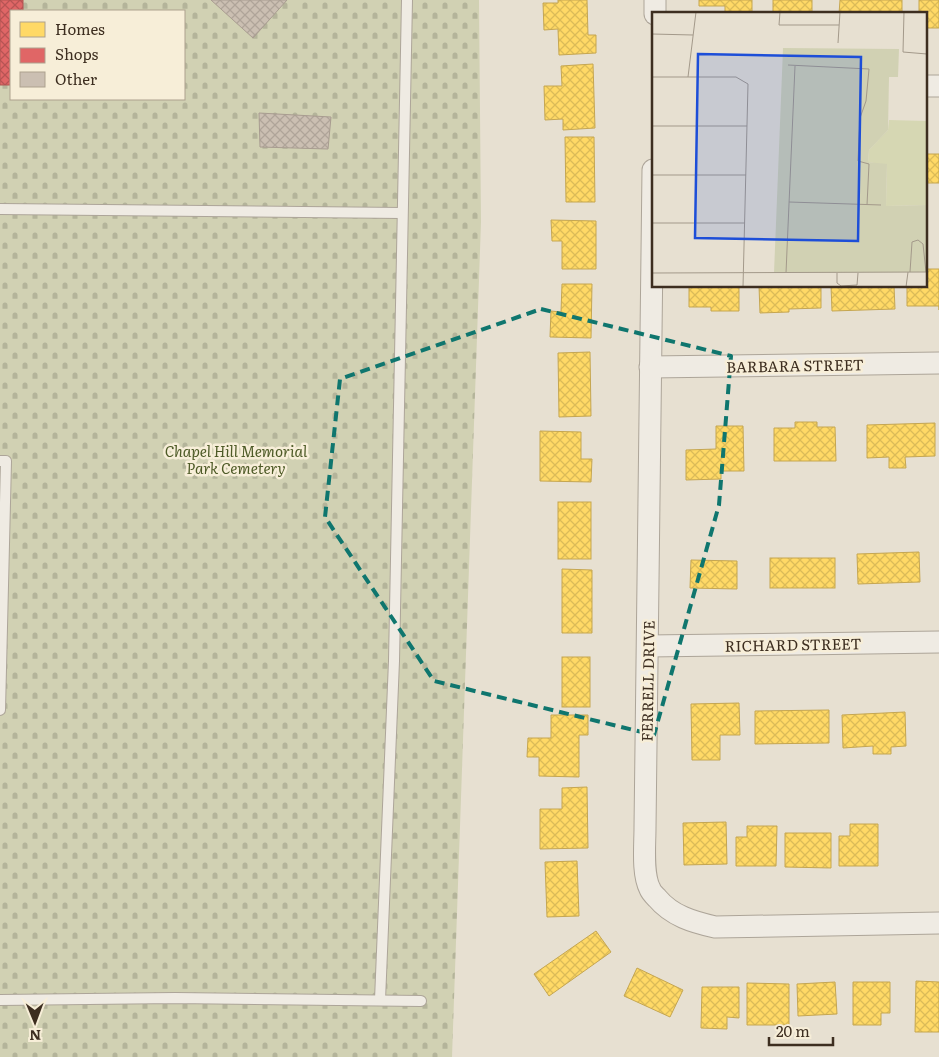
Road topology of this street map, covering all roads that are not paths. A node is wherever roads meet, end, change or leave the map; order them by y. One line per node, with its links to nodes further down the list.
1 (407, 0): 5 (lane)
2 (926, 86): 3 (street)
3 (939, 86)
4 (0, 209): 5 (lane)
5 (402, 213): 15 (lane)
6 (652, 236): 8 (street, FERRELL DRIVE)
7 (939, 363): 8 (street, BARBARA STREET)
8 (650, 367): 11 (street, FERRELL DRIVE)
9 (0, 461): 12 (lane)
10 (939, 642): 11 (street, RICHARD STREET)
11 (648, 646): 13 (street, FERRELL DRIVE)
12 (0, 710)
13 (939, 923)
14 (0, 1000): 15 (lane)
15 (380, 1000): 16 (lane)
16 (420, 1001)

